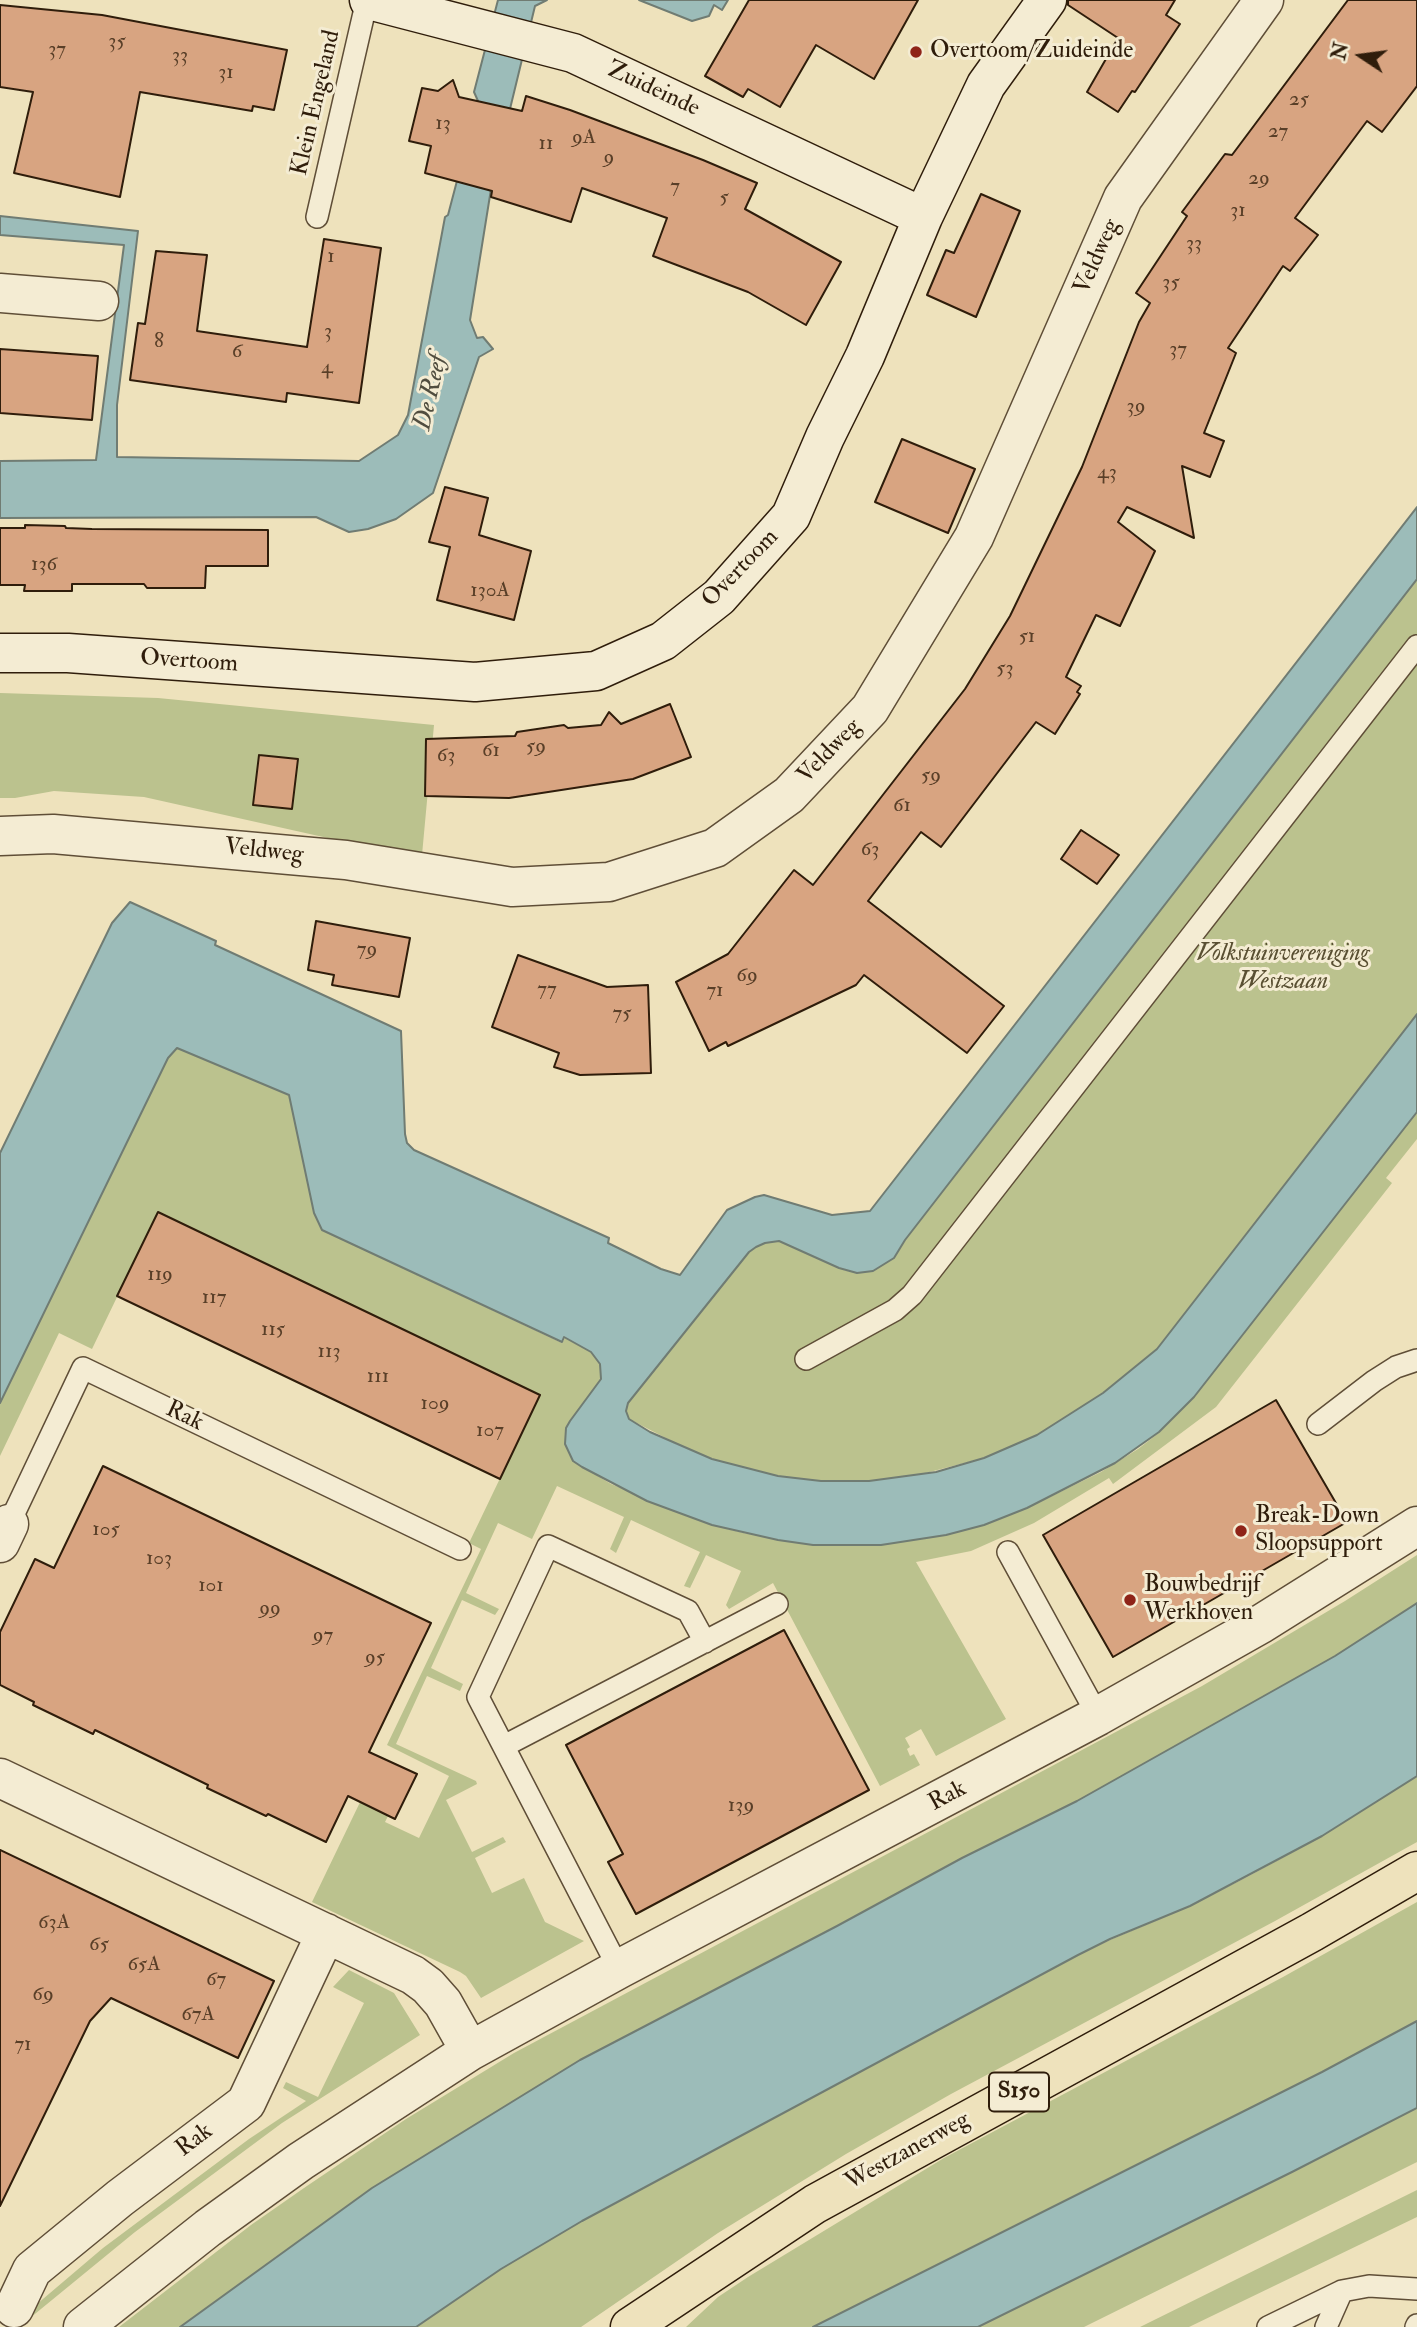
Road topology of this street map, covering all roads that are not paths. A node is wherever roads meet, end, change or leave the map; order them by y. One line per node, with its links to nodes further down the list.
1 (368, 0): 4 (lane, Klein Engeland); 5 (street, Zuideinde)
2 (1048, 0): 5 (street, Overtoom)
3 (1264, 0): 10 (street, Veldweg)
4 (317, 217)
5 (923, 217): 9 (street, Overtoom)
6 (0, 293): 7 (street)
7 (99, 301)
8 (1417, 646): 11 (lane)
9 (0, 653)
10 (0, 836)
11 (806, 1359)
12 (1417, 1360): 13 (lane)
13 (1318, 1424)
14 (1417, 1526): 20 (street, Rak)
15 (4, 1533): 16 (lane, Rak)
16 (460, 1549)
17 (1008, 1552): 20 (lane)
18 (777, 1604): 19 (lane)
19 (705, 1642): 21 (lane); 21 (lane)
20 (1098, 1716): 25 (street, Rak)
21 (503, 1746): 25 (lane)
22 (0, 1778): 24 (street)
23 (1417, 1871): 31 (main road, Westzanerweg / S150)
24 (326, 1933): 26 (street); 29 (street, Rak)
25 (619, 1969): 26 (street, Rak)
26 (470, 2051): 30 (street, Rak)
27 (1417, 2289): 28 (lane)
28 (1342, 2291): 32 (lane); 33 (lane)
29 (14, 2308)
30 (83, 2327)
31 (629, 2327)
32 (1268, 2327)
33 (1326, 2327)

